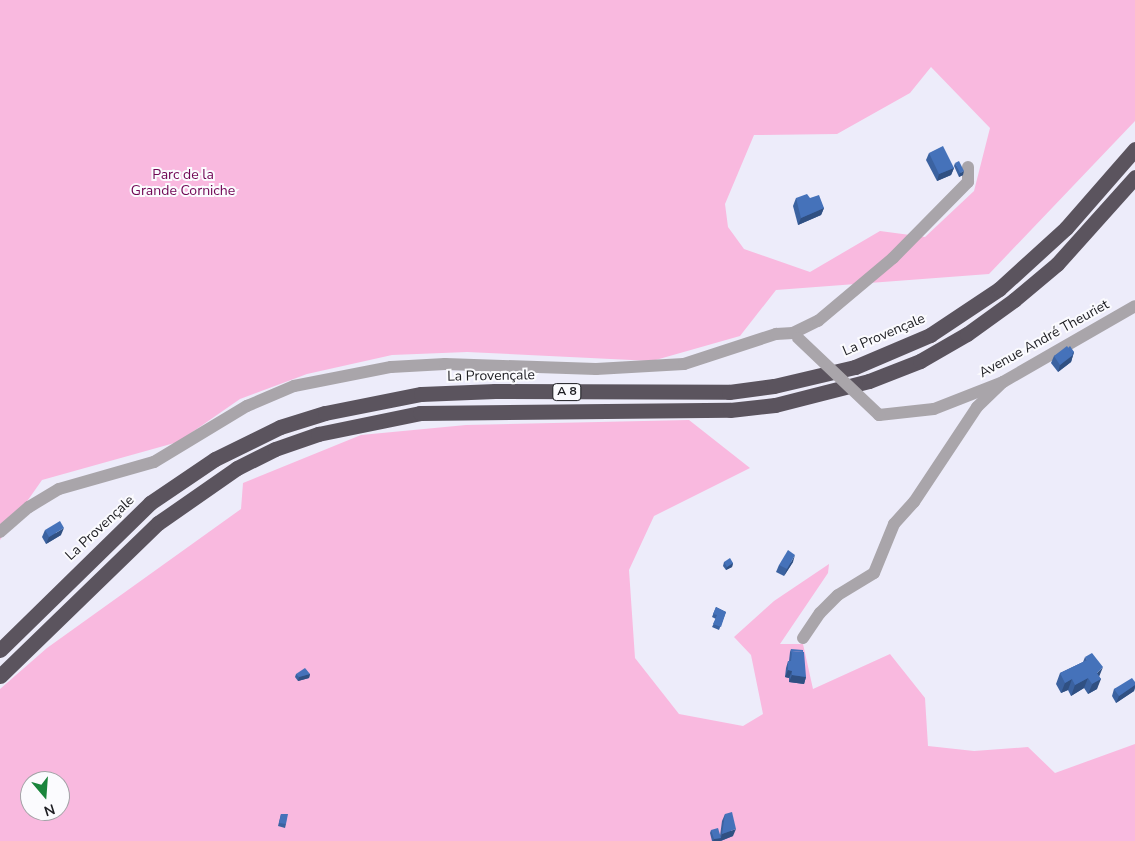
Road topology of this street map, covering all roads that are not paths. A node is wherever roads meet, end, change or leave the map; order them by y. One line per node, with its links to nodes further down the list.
1 (1135, 148): 9 (highway, La Provençale / A 8)
2 (968, 167): 5 (street)
3 (1135, 177): 10 (highway, A 8)
4 (1135, 306): 6 (street, Avenue André Theuriet)
5 (795, 336): 6 (street, Avenue André Theuriet, bridge); 7 (street)
6 (1003, 382): 8 (street)
7 (0, 532)
8 (803, 638)
9 (0, 650)
10 (0, 676)

